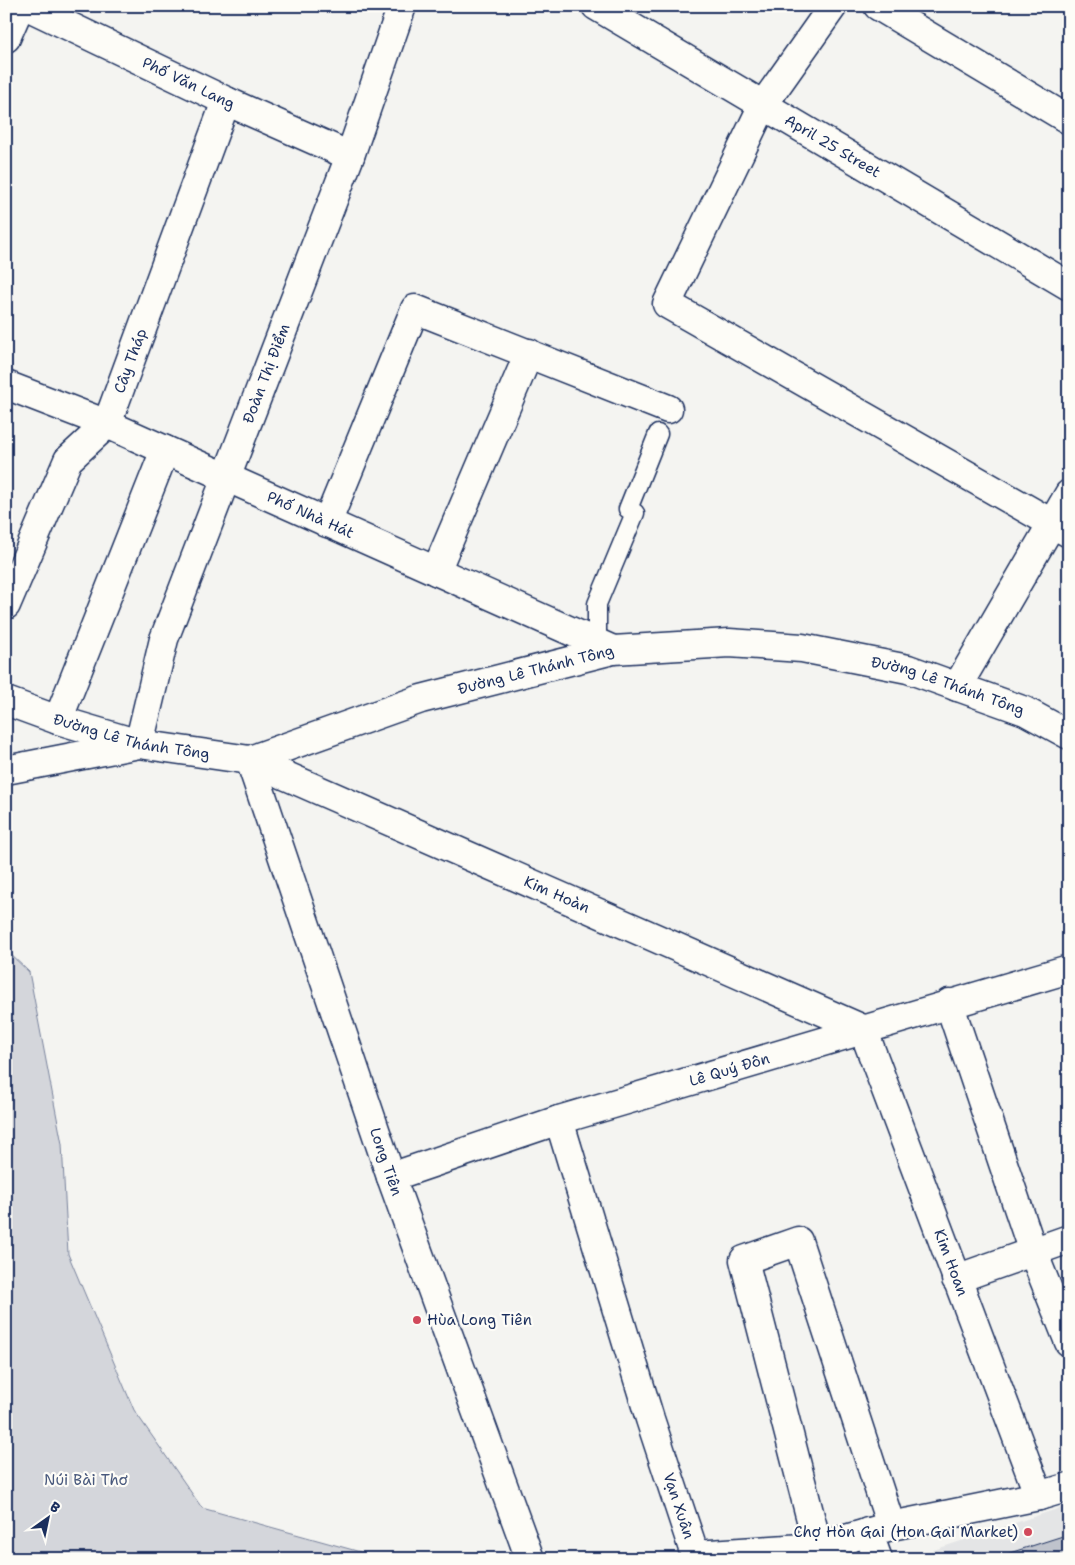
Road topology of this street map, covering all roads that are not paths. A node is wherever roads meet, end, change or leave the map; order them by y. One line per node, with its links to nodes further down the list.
1 (20, 6): 7 (street)
2 (27, 6): 8 (street, Phố Văn Lang)
3 (402, 6): 11 (street, Đoàn Thị Điểm)
4 (596, 6): 9 (street, April 25 Street)
5 (832, 6): 9 (street)
6 (878, 6): 10 (street)
7 (6, 38)
8 (226, 101): 11 (street, Phố Văn Lang); 16 (street, Cây Tháp)
9 (763, 105): 12 (street, April 25 Street); 21 (street)
10 (1069, 120)
11 (350, 156): 18 (street, Đoàn Thị Điểm)
12 (1069, 286)
13 (529, 353): 15 (street); 20 (street); 22 (street)
14 (6, 385): 16 (street, Phố Nhà Hát)
15 (663, 422): 24 (lane)
16 (107, 424): 17 (street, Phố Nhà Hát); 23 (street, Cây Tháp)
17 (165, 450): 18 (street, Phố Nhà Hát); 27 (street)
18 (226, 477): 20 (street, Phố Nhà Hát); 29 (street, Đoàn Thị Điểm)
19 (1069, 494): 21 (street)
20 (328, 523): 22 (street, Phố Nhà Hát)
21 (1061, 528): 25 (street)
22 (436, 571): 24 (street, Phố Nhà Hát)
23 (6, 606)
24 (605, 647): 25 (street, Đường Lê Thánh Tông); 30 (street, Đường Lê Thánh Tông)
25 (957, 687): 28 (street, Đường Lê Thánh Tông)
26 (6, 701): 27 (street, Đường Lê Thánh Tông)
27 (58, 720): 29 (street, Đường Lê Thánh Tông)
28 (1069, 735)
29 (140, 744): 30 (street, Đường Lê Thánh Tông); 31 (street)
30 (250, 760): 34 (street, Kim Hoàn); 36 (street, Long Tiên)
31 (6, 770)
32 (1069, 969): 33 (street, Lê Quý Đôn)
33 (949, 1003): 34 (street, Lê Quý Đôn); 38 (street)
34 (862, 1029): 35 (street, Lê Quý Đôn); 39 (street, Kim Hoan)
35 (559, 1120): 36 (street, Lê Quý Đôn); 45 (street, Vạn Xuân)
36 (391, 1177): 46 (street, Long Tiên)
37 (1069, 1239): 38 (street)
38 (1033, 1252): 39 (street); 40 (street)
39 (956, 1279): 42 (street, Kim Hoan)
40 (1069, 1342)
41 (1069, 1487): 42 (street, Vạn Xuân)
42 (1039, 1496): 43 (street, Vạn Xuân)
43 (880, 1529): 44 (street, Vạn Xuân); 44 (street); 47 (street)
44 (818, 1547): 45 (street, Vạn Xuân)
45 (688, 1557)
46 (530, 1559)
47 (878, 1559)

